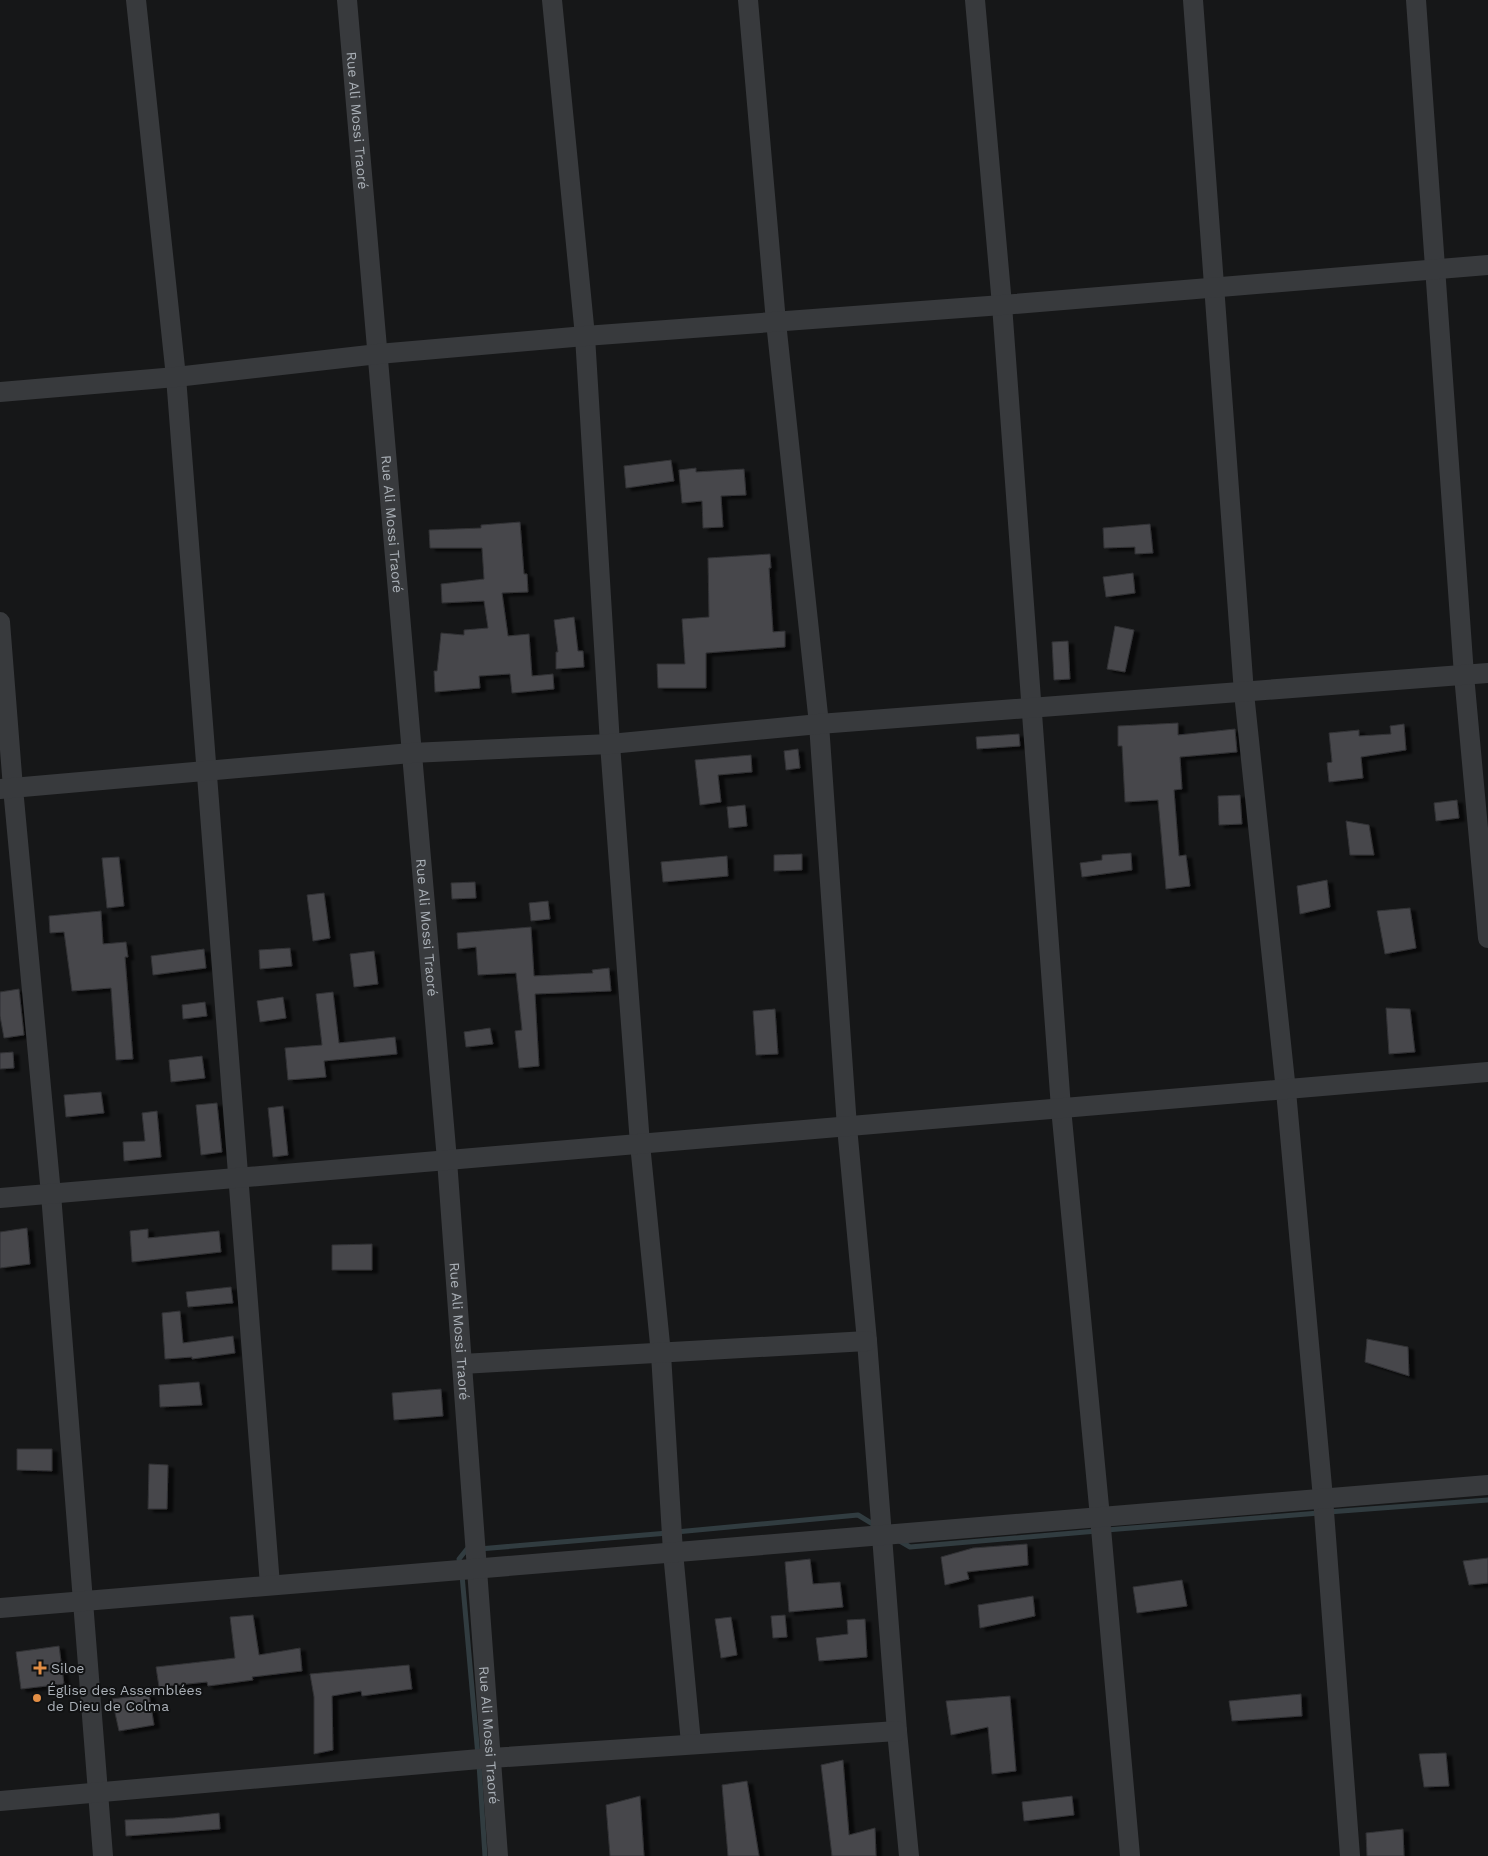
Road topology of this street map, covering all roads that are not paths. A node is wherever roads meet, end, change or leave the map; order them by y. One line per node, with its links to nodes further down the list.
1 (136, 0): 15 (street)
2 (347, 0): 14 (street, Rue Ali Mossi Traoré)
3 (552, 0): 13 (street)
4 (748, 0): 12 (street)
5 (974, 0): 11 (street)
6 (1193, 0): 10 (street)
7 (1416, 0): 9 (street)
8 (1488, 265): 9 (street)
9 (1435, 269): 10 (street); 19 (street)
10 (1215, 288): 11 (street); 20 (street)
11 (1002, 305): 12 (street); 21 (street)
12 (776, 322): 13 (street); 22 (street)
13 (585, 336): 14 (street); 23 (street)
14 (378, 354): 15 (street); 24 (street, Rue Ali Mossi Traoré)
15 (176, 377): 16 (street); 25 (street)
16 (0, 392)
17 (0, 622): 26 (street)
18 (1488, 673): 19 (street)
19 (1464, 675): 20 (street); 27 (street)
20 (1244, 693): 21 (street); 29 (street)
21 (1030, 709): 22 (street); 30 (street)
22 (819, 724): 23 (street); 31 (street)
23 (610, 744): 24 (street); 32 (street)
24 (411, 753): 25 (street); 33 (street, Rue Ali Mossi Traoré)
25 (205, 772): 26 (street); 34 (street)
26 (6, 789): 35 (street)
27 (1488, 938)
28 (1488, 1072): 29 (street)
29 (1286, 1091): 30 (street); 41 (street)
30 (1061, 1108): 31 (street); 42 (street)
31 (847, 1127): 32 (street); 37 (street)
32 (640, 1144): 33 (street); 38 (street)
33 (447, 1160): 34 (street); 39 (street, Rue Ali Mossi Traoré)
34 (239, 1178): 35 (street); 46 (street)
35 (50, 1194): 36 (street); 47 (street)
36 (0, 1198)
37 (867, 1341): 38 (street); 43 (street)
38 (661, 1354): 39 (street); 44 (street)
39 (462, 1364): 45 (street, Rue Ali Mossi Traoré)
40 (1488, 1485): 41 (street)
41 (1323, 1498): 42 (street); 58 (street)
42 (1100, 1517): 43 (street); 57 (street)
43 (882, 1535): 44 (street); 49 (street)
44 (673, 1552): 45 (street); 50 (street)
45 (477, 1568): 46 (street); 51 (street, Rue Ali Mossi Traoré)
46 (270, 1585): 47 (street)
47 (83, 1601): 48 (street); 52 (street)
48 (0, 1608)
49 (896, 1732): 50 (street); 56 (street)
50 (691, 1743): 51 (street)
51 (491, 1758): 52 (street); 55 (street, Rue Ali Mossi Traoré)
52 (98, 1794): 53 (street); 54 (street)
53 (0, 1802)
54 (104, 1856)
55 (498, 1856)
56 (909, 1856)
57 (1130, 1856)
58 (1350, 1856)

